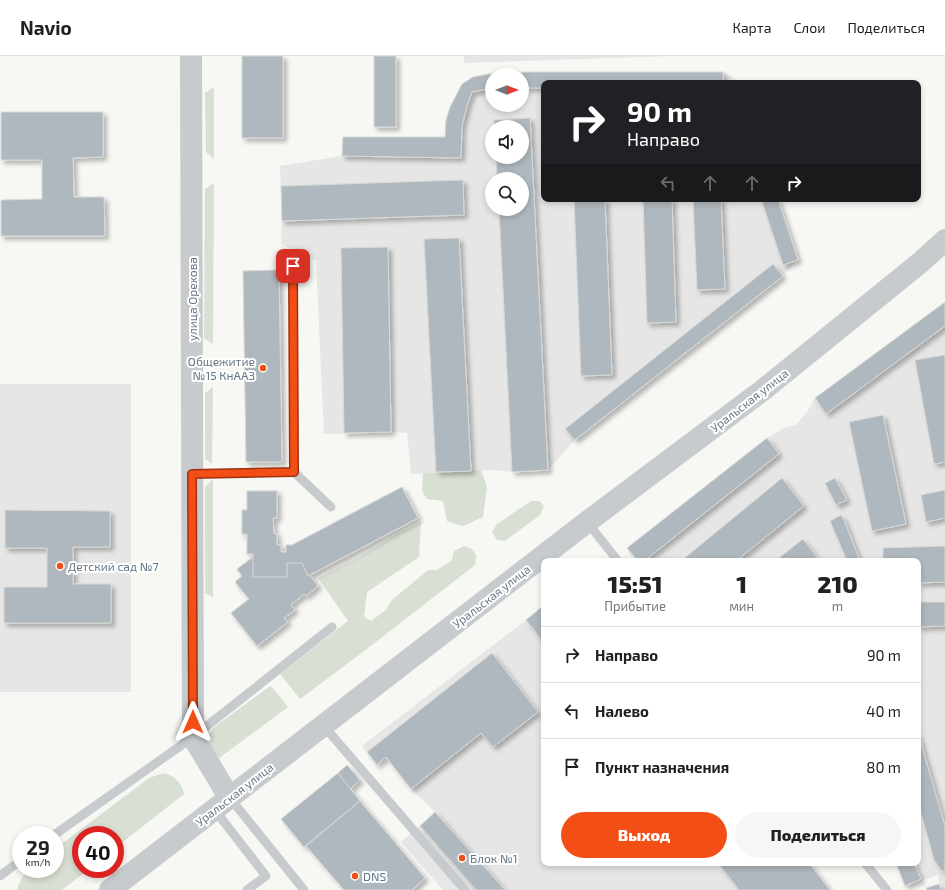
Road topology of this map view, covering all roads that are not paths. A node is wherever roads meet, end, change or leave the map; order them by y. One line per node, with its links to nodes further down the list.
1 (191, 56): 5 (street, улица Орехова)
2 (945, 240): 7 (street, Уральская улица)
3 (293, 266): 4 (lane)
4 (294, 472): 5 (lane); 6 (lane)
5 (192, 474): 11 (street, улица Орехова)
6 (331, 507)
7 (587, 522): 8 (lane); 10 (street, Уральская улица)
8 (616, 558)
9 (332, 627): 11 (lane)
10 (323, 725): 12 (street, Уральская улица); 20 (lane)
11 (193, 737): 12 (street); 13 (lane)
12 (221, 803): 17 (street, Уральская улица); 18 (lane); 19 (lane)
13 (64, 828)
14 (867, 866): 21 (lane)
15 (12, 867): 16 (lane)
16 (0, 876)
17 (110, 890)
18 (247, 890)
19 (304, 890)
20 (465, 890)
21 (887, 890)

